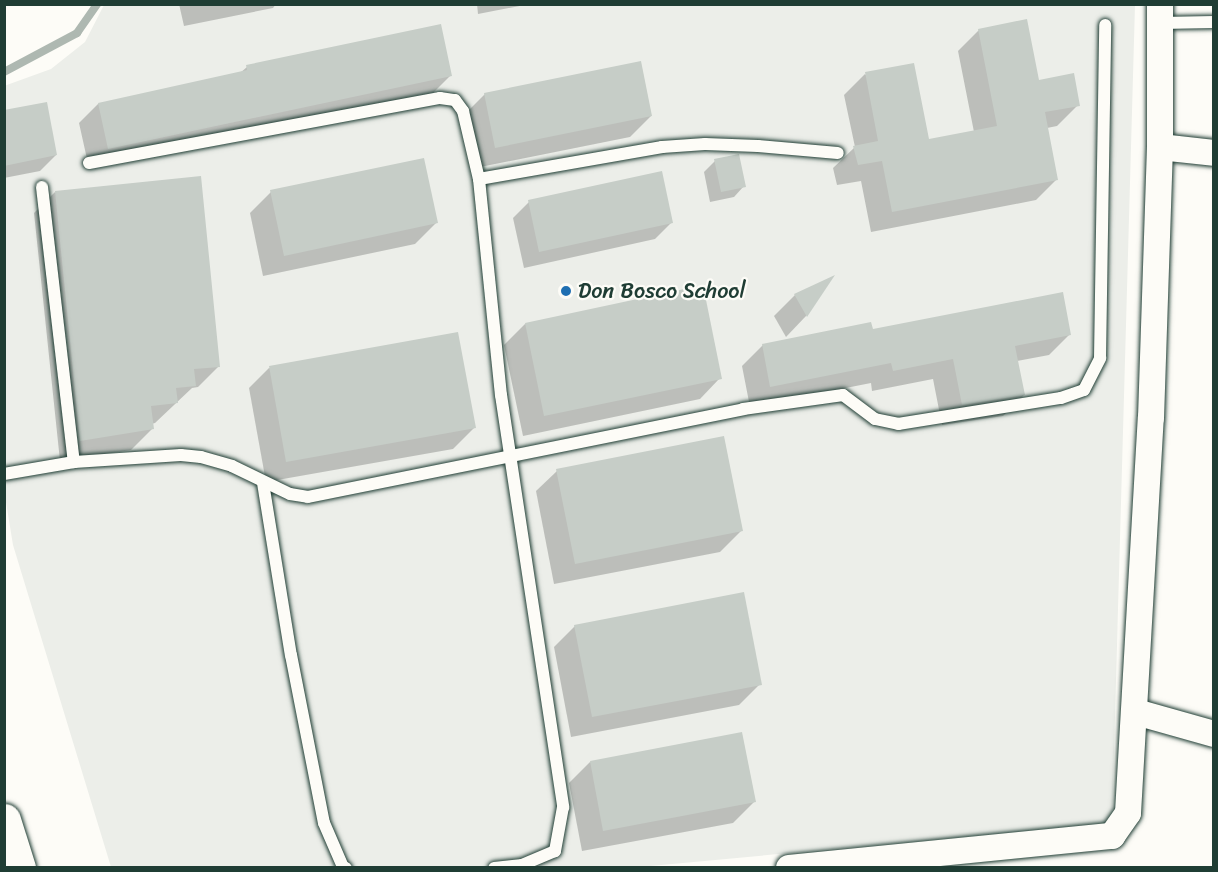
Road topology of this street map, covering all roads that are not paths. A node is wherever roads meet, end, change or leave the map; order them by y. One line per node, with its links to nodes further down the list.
1 (1160, 14): 2 (lane); 4 (street)
2 (1214, 22)
3 (1105, 25): 10 (lane)
4 (1160, 147): 6 (street); 14 (street)
5 (838, 153): 8 (lane)
6 (1214, 153)
7 (89, 163): 8 (lane)
8 (479, 179): 10 (lane)
9 (42, 187): 11 (lane)
10 (509, 455): 13 (lane); 19 (lane)
11 (74, 462): 12 (lane); 13 (lane)
12 (4, 474)
13 (263, 483): 18 (lane)
14 (1136, 712): 15 (street); 20 (street)
15 (1214, 734)
16 (4, 820): 17 (main road)
17 (19, 867)
18 (346, 867)
19 (494, 867)
20 (789, 867)

